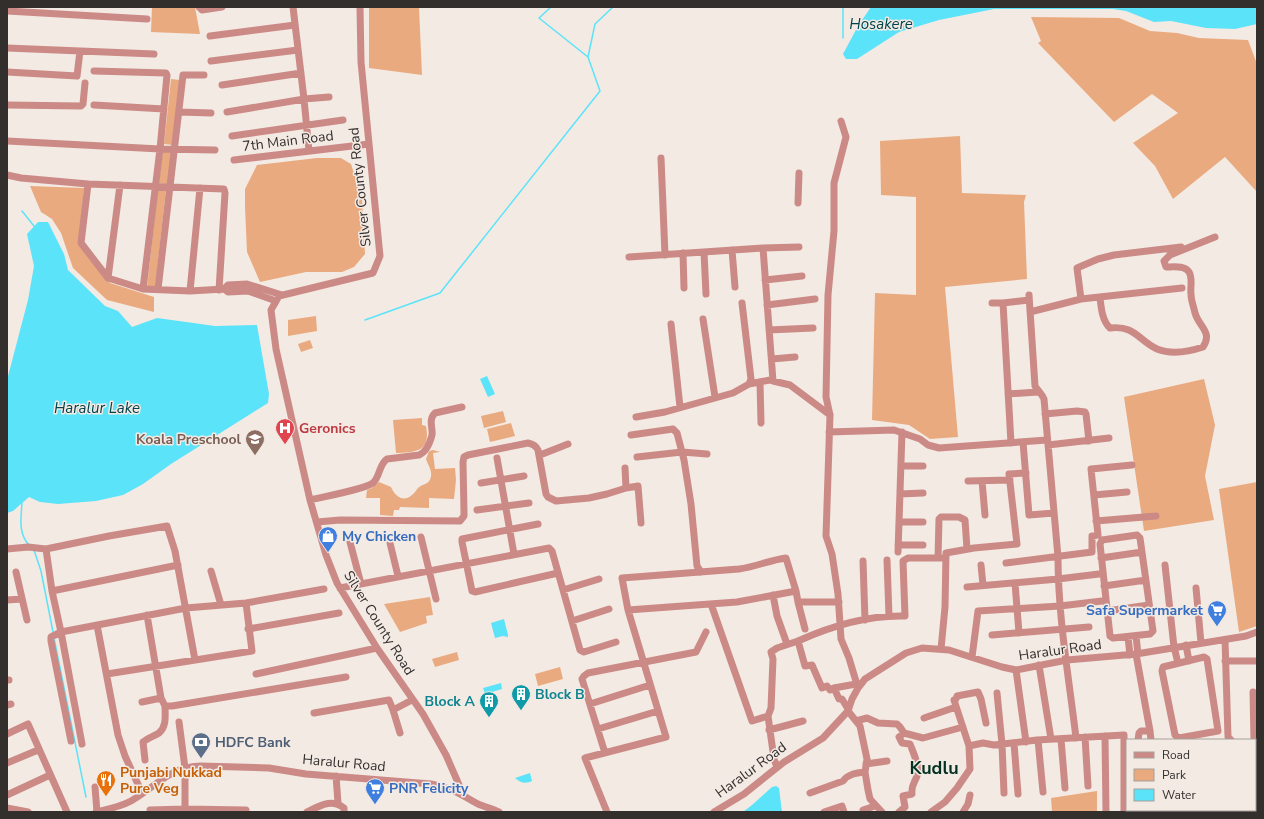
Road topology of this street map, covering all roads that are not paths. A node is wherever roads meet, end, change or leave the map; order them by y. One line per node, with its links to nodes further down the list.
1 (199, 7): 2 (street)
2 (222, 7)
3 (293, 7): 8 (street)
4 (360, 7): 34 (street, Silver County Road)
5 (28, 10): 6 (street); 7 (street)
6 (7, 11)
7 (147, 19)
8 (295, 25): 9 (street); 11 (street)
9 (210, 36)
10 (7, 48): 12 (street)
11 (298, 50): 14 (street); 17 (street)
12 (80, 51): 13 (street); 16 (street)
13 (154, 54)
14 (211, 61)
15 (94, 71): 25 (street)
16 (7, 72)
17 (301, 73): 20 (street); 22 (street)
18 (204, 75): 26 (street)
19 (85, 83): 23 (street)
20 (222, 84)
21 (329, 97): 22 (street)
22 (304, 99): 27 (street); 31 (street)
23 (7, 105)
24 (94, 105): 25 (street)
25 (164, 109): 36 (street)
26 (179, 112): 28 (street); 35 (street)
27 (227, 112)
28 (211, 113)
29 (343, 120): 31 (street)
30 (841, 121): 94 (street)
31 (306, 124): 32 (street); 38 (street)
32 (232, 136)
33 (7, 141): 36 (street)
34 (369, 144): 38 (street, 7th Main Road); 69 (street, Silver County Road)
35 (175, 148): 36 (street); 37 (street); 45 (street)
36 (160, 149): 46 (street)
37 (215, 150)
38 (309, 151): 40 (street, 7th Main Road)
39 (661, 158): 56 (street)
40 (234, 160)
41 (799, 174): 48 (street)
42 (7, 175): 43 (street)
43 (88, 184): 44 (street); 59 (street)
44 (120, 185): 46 (street); 59 (street)
45 (170, 186): 46 (street); 47 (street); 65 (street)
46 (155, 187): 64 (street)
47 (200, 188): 66 (street); 67 (street)
48 (798, 203)
49 (1215, 237): 70 (street)
50 (800, 247): 52 (street)
51 (1180, 247): 72 (street)
52 (763, 248): 53 (street); 60 (street)
53 (732, 250): 54 (street); 61 (street)
54 (704, 252): 55 (street); 68 (street)
55 (683, 253): 56 (street); 62 (street)
56 (665, 254): 57 (street)
57 (629, 257)
58 (802, 276): 60 (street)
59 (108, 278): 64 (street)
60 (765, 280): 77 (street)
61 (735, 286)
62 (684, 288)
63 (1182, 288): 70 (street)
64 (142, 289): 65 (street)
65 (158, 289): 67 (street)
66 (221, 289): 67 (street); 69 (street); 73 (street)
67 (190, 291)
68 (706, 294)
69 (282, 295): 73 (street)
70 (1100, 297): 72 (street)
71 (815, 299): 77 (street)
72 (1081, 299): 78 (street)
73 (276, 301): 127 (street, Silver County Road)
74 (742, 303): 87 (street)
75 (1003, 303): 76 (street); 78 (street); 89 (street)
76 (992, 304)
77 (767, 305): 82 (street)
78 (1030, 312): 88 (street)
79 (703, 319): 90 (street)
80 (671, 324): 92 (street)
81 (813, 328): 82 (street)
82 (769, 330): 84 (street)
83 (795, 357): 84 (street)
84 (772, 359): 85 (street)
85 (774, 381): 86 (street); 94 (street)
86 (760, 382): 87 (street); 96 (street)
87 (749, 384): 90 (street)
88 (1038, 392): 89 (street); 93 (street)
89 (1008, 394): 104 (street)
90 (715, 397): 92 (street)
91 (462, 407): 127 (street)
92 (680, 407): 95 (street)
93 (1045, 414): 101 (street); 103 (street)
94 (830, 415): 97 (street)
95 (636, 417)
96 (761, 423)
97 (829, 432): 98 (street); 187 (street)
98 (902, 432): 104 (street); 112 (street)
99 (631, 435): 106 (street)
100 (1109, 438): 101 (street)
101 (1089, 441): 103 (street)
102 (1023, 442): 103 (street); 104 (street); 115 (street)
103 (1048, 442): 131 (street)
104 (1011, 443)
105 (568, 444): 108 (street)
106 (682, 452): 107 (street); 109 (street); 163 (street)
107 (706, 454)
108 (540, 455): 122 (street); 135 (street)
109 (637, 457)
110 (497, 458): 117 (street)
111 (1132, 465): 126 (street)
112 (901, 466): 113 (street); 125 (street)
113 (923, 466)
114 (625, 468): 122 (street)
115 (1026, 473): 118 (street); 131 (street)
116 (524, 476): 117 (street)
117 (501, 480): 121 (street); 129 (street)
118 (1010, 480): 120 (street); 147 (street)
119 (968, 481): 120 (street)
120 (982, 481): 132 (street)
121 (482, 483)
122 (626, 488): 138 (street)
123 (1127, 492): 126 (street)
124 (923, 493): 125 (street)
125 (900, 494): 136 (street)
126 (1094, 495): 134 (street)
127 (310, 500): 135 (street, Silver County Road)
128 (529, 503): 129 (street)
129 (506, 506): 130 (street); 140 (street)
130 (477, 510)
131 (1054, 513): 150 (street)
132 (985, 515)
133 (1156, 516): 134 (street)
134 (1096, 521): 150 (street)
135 (317, 522): 175 (street, Silver County Road)
136 (899, 522): 137 (street); 144 (street)
137 (923, 522)
138 (641, 523)
139 (538, 524): 140 (street)
140 (510, 530): 149 (street); 155 (street)
141 (421, 536): 160 (street)
142 (350, 542): 171 (street)
143 (390, 543): 166 (street)
144 (923, 544)
145 (46, 548): 146 (street); 157 (street); 179 (street)
146 (7, 549)
147 (967, 549): 151 (street); 151 (street)
148 (1142, 552): 152 (street); 152 (street); 169 (street)
149 (514, 554): 155 (street); 164 (street)
150 (1058, 557): 156 (street); 168 (street)
151 (942, 558): 200 (street); 224 (street)
152 (1101, 558): 173 (street)
153 (887, 560): 200 (street)
154 (862, 561): 202 (street)
155 (466, 563): 160 (street); 164 (street)
156 (1006, 564)
157 (178, 565): 179 (street); 193 (street)
158 (981, 565): 172 (street)
159 (1165, 565): 222 (street)
160 (429, 570): 166 (street); 183 (street)
161 (211, 571): 190 (street)
162 (16, 572): 182 (street)
163 (701, 572): 180 (street); 196 (street)
164 (558, 573): 178 (street)
165 (1099, 574): 168 (street)
166 (398, 576): 171 (street)
167 (599, 579): 178 (street)
168 (1058, 579): 170 (street); 192 (street)
169 (1146, 580): 173 (street); 191 (street)
170 (1015, 583): 172 (street); 195 (street)
171 (361, 584): 175 (street)
172 (983, 585): 174 (street)
173 (1104, 586): 197 (street)
174 (967, 587)
175 (340, 588): 223 (street, Silver County Road)
176 (1196, 588): 219 (street)
177 (324, 589): 188 (street)
178 (563, 590): 203 (street)
179 (52, 591): 213 (street)
180 (796, 591): 181 (street); 186 (street)
181 (773, 596): 189 (street); 220 (street)
182 (22, 599): 184 (street); 201 (street)
183 (436, 599)
184 (7, 600)
185 (1102, 601): 192 (street)
186 (798, 602): 187 (street); 208 (street)
187 (838, 602): 204 (street)
188 (246, 603): 190 (street); 207 (street)
189 (712, 604): 196 (street); 255 (street)
190 (221, 605): 193 (street)
191 (1149, 605): 197 (street); 215 (street)
192 (1060, 606): 195 (street); 209 (street)
193 (186, 608): 199 (street); 227 (street)
194 (608, 609): 203 (street)
195 (1017, 609): 212 (street); 226 (street)
196 (628, 610): 232 (street)
197 (1107, 611): 215 (street)
198 (339, 613): 207 (street)
199 (147, 615): 205 (street); 235 (street)
200 (889, 616): 202 (street)
201 (27, 620)
202 (865, 620): 204 (street)
203 (572, 621): 218 (street)
204 (840, 624): 217 (street); 241 (street)
205 (97, 625): 213 (street); 237 (street)
206 (1089, 627): 209 (street)
207 (248, 629): 227 (street)
208 (805, 629)
209 (1062, 629): 212 (street); 228 (street)
210 (706, 632): 232 (street)
211 (1257, 632): 216 (street, Haralur Road)
212 (1019, 633): 214 (street)
213 (57, 634): 278 (street); 281 (street)
214 (992, 635)
215 (1132, 636): 225 (street)
216 (1224, 640): 219 (street, Haralur Road); 230 (street)
217 (798, 641): 220 (street); 242 (street)
218 (616, 642)
219 (1201, 643): 221 (street, Haralur Road)
220 (787, 644): 255 (street)
221 (1186, 645): 222 (street, Haralur Road); 229 (street)
222 (1174, 647): 225 (street, Haralur Road); 233 (street)
223 (377, 648): 238 (street); 246 (street, Silver County Road)
224 (940, 649): 226 (street, Haralur Road); 241 (street, Haralur Road)
225 (1135, 654): 228 (street, Haralur Road); 264 (street)
226 (972, 657): 236 (street, Haralur Road)
227 (195, 660): 235 (street)
228 (1067, 660): 234 (street, Haralur Road); 270 (street)
229 (1188, 661): 233 (street); 233 (street)
230 (1225, 661): 231 (street); 274 (street)
231 (1256, 661)
232 (644, 662): 240 (street); 248 (street)
233 (1178, 663)
234 (1039, 665): 236 (street, Haralur Road); 277 (street)
235 (156, 667): 237 (street); 245 (street)
236 (1016, 670): 279 (street)
237 (107, 674): 299 (street)
238 (256, 674)
239 (346, 677): 249 (street)
240 (650, 685): 248 (street); 253 (street)
241 (857, 686): 242 (street); 252 (street, Haralur Road)
242 (834, 688): 252 (street)
243 (1253, 692): 275 (street)
244 (996, 693): 282 (street)
245 (161, 698): 247 (street); 249 (street)
246 (412, 700): 251 (street); 302 (street, Silver County Road)
247 (142, 702)
248 (590, 704): 262 (street)
249 (165, 706): 286 (street)
250 (956, 707): 256 (street); 260 (street); 261 (street)
251 (393, 710): 254 (street); 265 (street)
252 (848, 710): 258 (street); 290 (street, Haralur Road)
253 (658, 711): 262 (street); 285 (street)
254 (314, 713)
255 (768, 716): 263 (street)
256 (924, 718)
257 (802, 721): 263 (street)
258 (856, 721): 266 (street); 289 (street)
259 (179, 722): 291 (street)
260 (986, 723)
261 (963, 727): 266 (street); 283 (street)
262 (598, 730): 285 (street)
263 (769, 730): 290 (street)
264 (1150, 731): 272 (street); 273 (street)
265 (400, 733)
266 (904, 733): 326 (street)
267 (7, 734): 284 (street)
268 (1105, 736): 269 (street); 329 (street); 330 (street)
269 (1085, 737): 270 (street); 295 (street)
270 (1076, 738): 271 (street)
271 (1061, 739): 277 (street); 297 (street)
272 (1138, 739)
273 (1151, 739)
274 (1229, 739)
275 (1255, 739)
276 (1038, 740): 277 (street); 279 (street); 298 (street)
277 (1051, 740)
278 (71, 741)
279 (1026, 742): 280 (street)
280 (1014, 743): 282 (street); 303 (street)
281 (82, 744)
282 (1002, 744): 283 (street); 301 (street)
283 (969, 746): 327 (street)
284 (38, 750): 288 (street); 293 (street)
285 (606, 753): 321 (street)
286 (145, 760)
287 (888, 761): 289 (street)
288 (7, 763)
289 (866, 764): 292 (street)
290 (777, 767): 322 (street, Haralur Road)
291 (185, 768): 294 (street, Haralur Road); 299 (street, Haralur Road); 311 (street)
292 (865, 772): 300 (street); 308 (street)
293 (50, 775): 304 (street); 314 (street)
294 (336, 776): 302 (street, Haralur Road); 306 (street)
295 (1088, 786)
296 (95, 788): 315 (street)
297 (1065, 788)
298 (1043, 792)
299 (142, 793): 315 (street, Haralur Road)
300 (810, 793)
301 (1004, 793)
302 (463, 794): 307 (street, Haralur Road)
303 (1018, 794)
304 (7, 795)
305 (970, 795): 328 (street)
306 (338, 803): 317 (street); 318 (street)
307 (478, 804): 319 (street); 320 (street, Haralur Road)
308 (875, 806): 312 (street); 325 (street)
309 (7, 808): 313 (street)
310 (150, 810): 311 (street)
311 (185, 810): 316 (street)
312 (863, 810)
313 (28, 812)
314 (66, 812)
315 (97, 812)
316 (246, 812)
317 (308, 812)
318 (344, 812)
319 (486, 812)
320 (499, 812)
321 (607, 812)
322 (714, 812)
323 (824, 812): 324 (street)
324 (844, 812)
325 (882, 812)
326 (899, 812)
327 (931, 812)
328 (963, 812)
329 (1106, 812)
330 (1124, 812)

